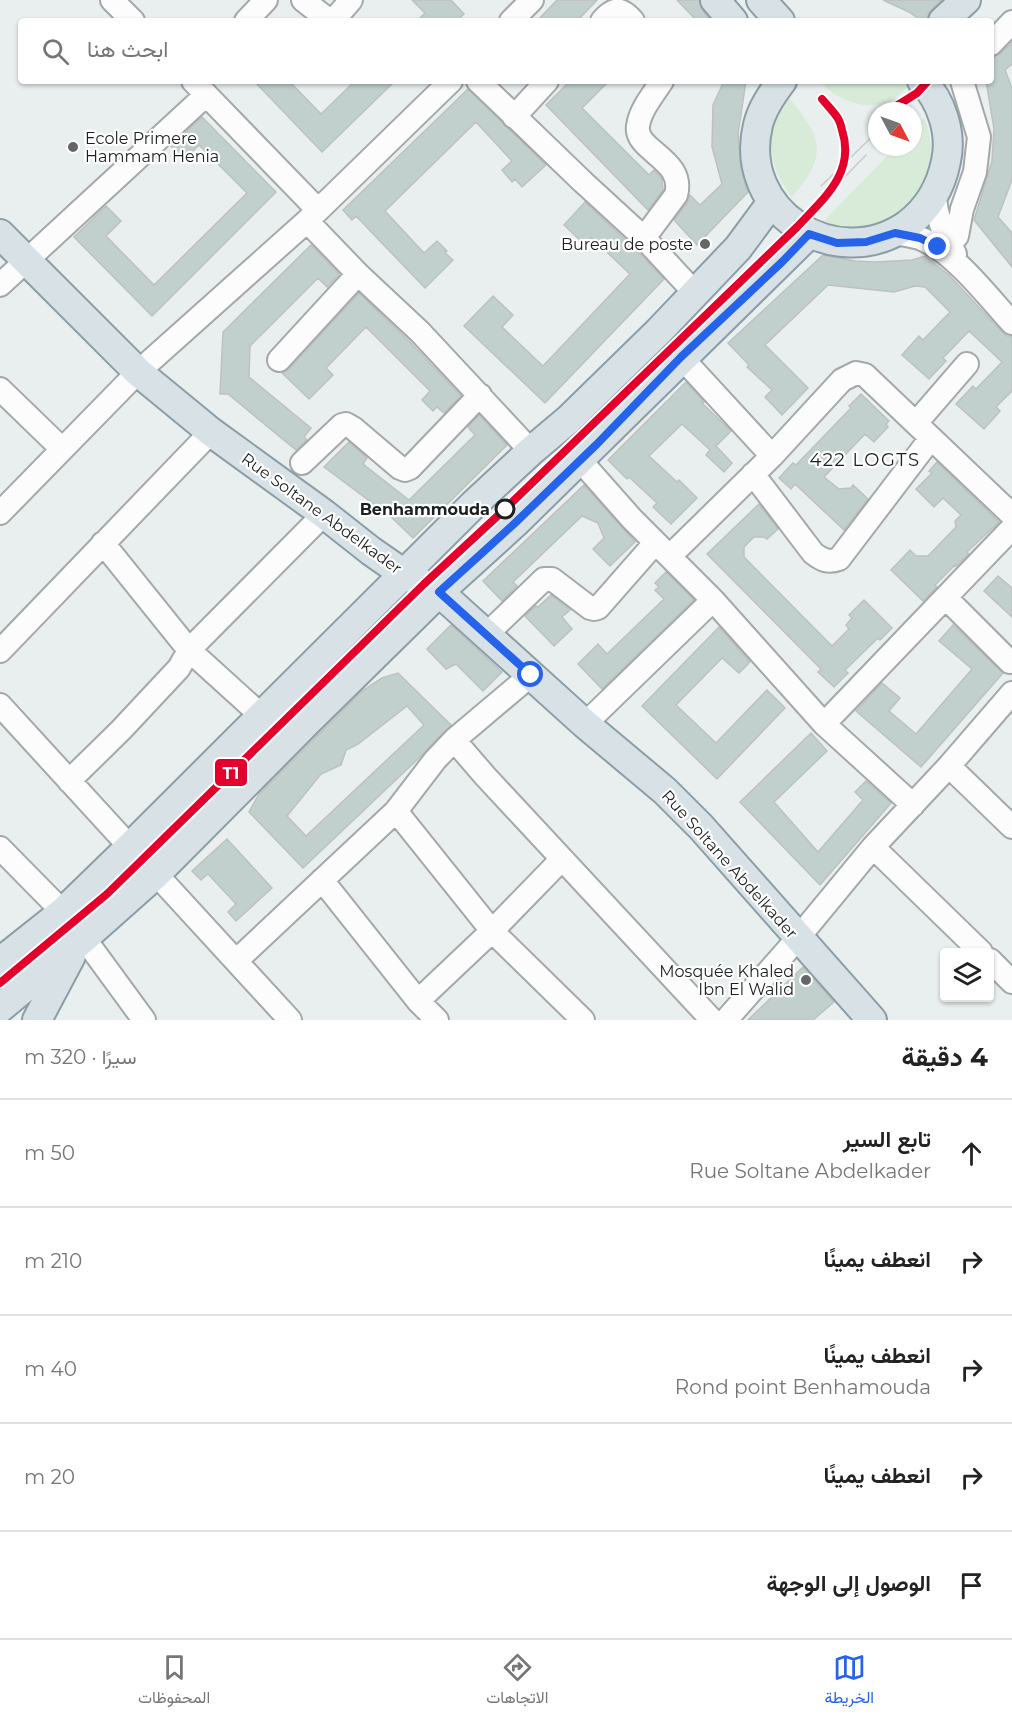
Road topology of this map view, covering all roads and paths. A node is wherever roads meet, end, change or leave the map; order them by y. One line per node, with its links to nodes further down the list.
1 (112, 0): 9 (street)
2 (266, 0): 10 (street)
3 (303, 0): 11 (street)
4 (351, 0): 12 (street)
5 (532, 0): 13 (street)
6 (715, 0): 16 (main road)
7 (760, 0): 17 (main road)
8 (966, 0): 18 (main road)
9 (130, 18)
10 (249, 18)
11 (326, 18)
12 (334, 18)
13 (514, 18)
14 (605, 18): 15 (street)
15 (630, 18)
16 (730, 18)
17 (777, 18)
18 (946, 18)
19 (1012, 21): 20 (street)
20 (994, 41)
21 (448, 84): 32 (street)
22 (481, 84): 29 (street)
23 (544, 84): 29 (street)
24 (660, 84): 36 (street)
25 (780, 84): 31 (main road)
26 (925, 84): 30 (main road)
27 (963, 84): 37 (street)
28 (200, 88): 32 (street); 38 (street)
29 (514, 117): 36 (street)
30 (935, 195): 33 (main road); 37 (street)
31 (772, 202): 35 (main road); 42 (main road)
32 (312, 215): 40 (street); 47 (street)
33 (895, 233): 35 (main road); 39 (street)
34 (0, 234): 38 (main road, Rue Soltane Abdelkader)
35 (809, 234): 44 (main road)
36 (644, 238): 42 (street)
37 (950, 244): 39 (street)
38 (28, 261): 41 (street); 47 (main road, Rue Soltane Abdelkader)
39 (964, 272): 43 (street)
40 (358, 274): 45 (street); 49 (street)
41 (0, 285)
42 (695, 293): 53 (main road)
43 (1012, 323)
44 (681, 357): 54 (street); 55 (main road)
45 (279, 360)
46 (967, 364): 50 (street)
47 (138, 372): 51 (main road, Rue Soltane Abdelkader); 52 (street)
48 (0, 389): 52 (street)
49 (480, 395): 53 (street); 56 (street)
50 (923, 431): 54 (street); 57 (street); 60 (street)
51 (211, 432): 59 (main road, Rue Soltane Abdelkader); 62 (street)
52 (62, 449): 58 (street)
53 (531, 451): 64 (main road)
54 (771, 456): 57 (street)
55 (579, 459): 63 (street); 65 (main road)
56 (302, 463)
57 (753, 474): 63 (street)
58 (0, 513)
59 (324, 514): 64 (main road, Rue Soltane Abdelkader); 69 (street)
60 (1012, 516)
61 (1012, 528): 66 (street)
62 (103, 543): 69 (street); 70 (street)
63 (662, 549): 67 (street); 68 (street)
64 (404, 574): 65 (main road, Rue Soltane Abdelkader); 75 (main road)
65 (439, 592): 68 (main road, Rue Soltane Abdelkader); 88 (main road)
66 (946, 598): 71 (street); 77 (street)
67 (713, 600): 76 (street); 77 (street)
68 (486, 635): 72 (main road, Rue Soltane Abdelkader)
69 (189, 650): 75 (street); 80 (street)
70 (0, 651)
71 (1010, 662)
72 (531, 675): 76 (main road, Rue Soltane Abdelkader); 78 (street)
73 (1012, 693): 79 (street)
74 (2, 713): 80 (street)
75 (263, 717): 86 (main road)
76 (585, 724): 92 (main road, Rue Soltane Abdelkader)
77 (824, 724): 81 (street)
78 (454, 740): 82 (street); 87 (street)
79 (950, 766): 81 (street); 83 (street)
80 (69, 781): 86 (street)
81 (913, 805): 84 (street)
82 (396, 811): 89 (street); 91 (street)
83 (1012, 827)
84 (873, 847): 92 (street); 95 (street)
85 (0, 848): 90 (street)
86 (130, 848): 90 (main road)
87 (562, 859): 91 (street); 106 (street)
88 (156, 874): 93 (main road); 96 (street)
89 (322, 880): 96 (street); 99 (street)
90 (63, 912): 94 (main road)
91 (492, 931): 99 (street); 105 (street)
92 (798, 938): 107 (street); 108 (main road, Rue Soltane Abdelkader)
93 (81, 941): 100 (main road); 101 (main road); 102 (street)
94 (7, 948)
95 (977, 948)
96 (236, 961): 103 (street)
97 (994, 964): 98 (street)
98 (1012, 982)
99 (418, 1001): 104 (street)
100 (0, 1008)
101 (37, 1020)
102 (144, 1020)
103 (290, 1020)
104 (437, 1020)
105 (582, 1020)
106 (711, 1020)
107 (726, 1020)
108 (872, 1020)

